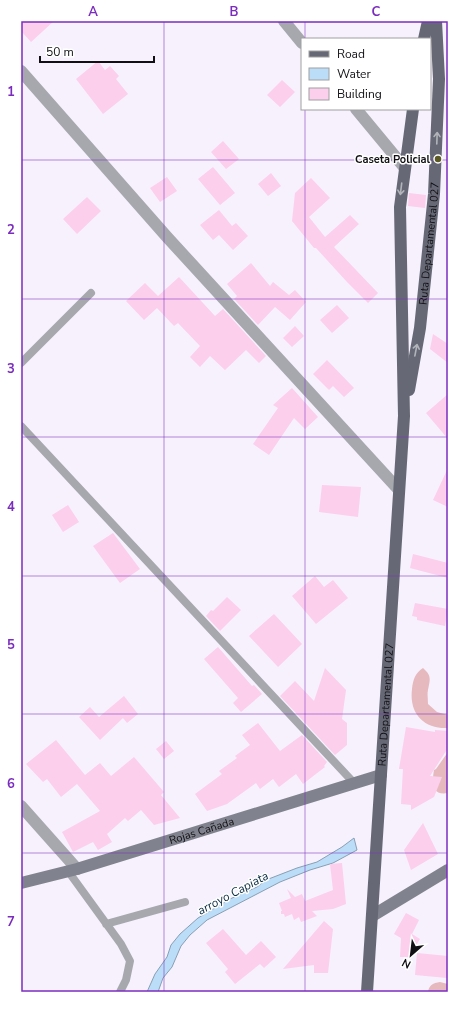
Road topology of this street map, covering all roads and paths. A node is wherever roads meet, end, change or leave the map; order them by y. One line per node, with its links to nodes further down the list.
1 (284, 21): 5 (street)
2 (428, 21): 4 (main road)
3 (436, 21): 12 (main road, Ruta Departamental 027, one-way to 3)
4 (424, 38)
5 (301, 42)
6 (21, 71): 14 (street)
7 (357, 110): 9 (street)
8 (413, 110): 9 (main road, Ruta Departamental 027)
9 (404, 167): 12 (main road, Ruta Departamental 027, one-way to 12)
10 (92, 293): 11 (lane)
11 (21, 363)
12 (404, 416): 14 (main road, Ruta Departamental 027)
13 (21, 426): 16 (lane)
14 (399, 490): 15 (main road, Ruta Departamental 027)
15 (381, 775): 16 (main road, Rojas Cañada); 22 (main road, Ruta Departamental 027)
16 (354, 783): 18 (main road, Rojas Cañada)
17 (21, 806): 18 (street)
18 (72, 870): 20 (main road, Rojas Cañada); 23 (lane)
19 (448, 870): 22 (main road)
20 (21, 883)
21 (185, 902): 23 (lane)
22 (372, 916): 25 (main road, Ruta Departamental 027)
23 (106, 924): 24 (lane)
24 (120, 992)
25 (367, 992)

